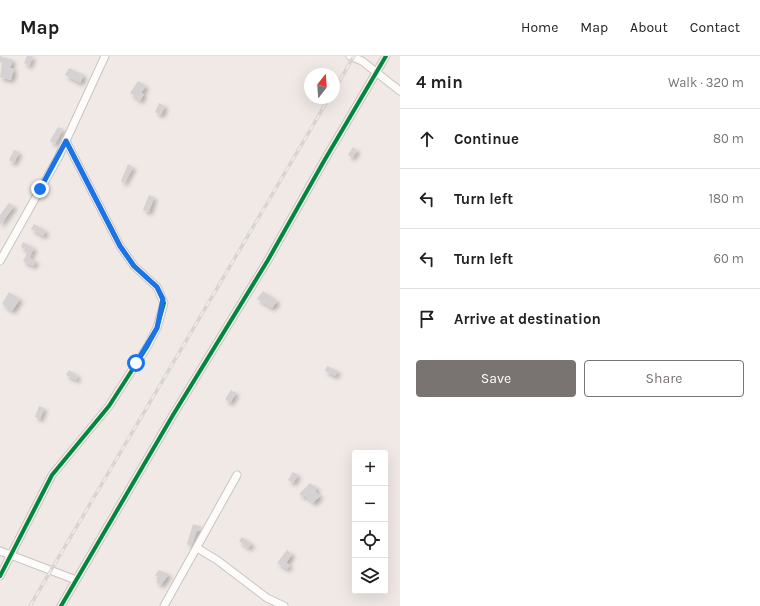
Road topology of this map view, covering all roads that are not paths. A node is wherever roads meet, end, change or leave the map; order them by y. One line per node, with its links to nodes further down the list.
1 (106, 56): 6 (street)
2 (350, 56): 4 (street)
3 (386, 56): 4 (street)
4 (376, 72): 5 (street); 13 (street)
5 (400, 91)
6 (66, 141): 7 (street); 11 (street)
7 (0, 261)
8 (237, 475): 9 (street)
9 (197, 548): 14 (street); 16 (street)
10 (0, 551): 11 (street)
11 (11, 555): 12 (street); 13 (street)
12 (0, 576)
13 (76, 580): 15 (street)
14 (267, 602): 17 (street)
15 (61, 606)
16 (164, 606)
17 (284, 606)

